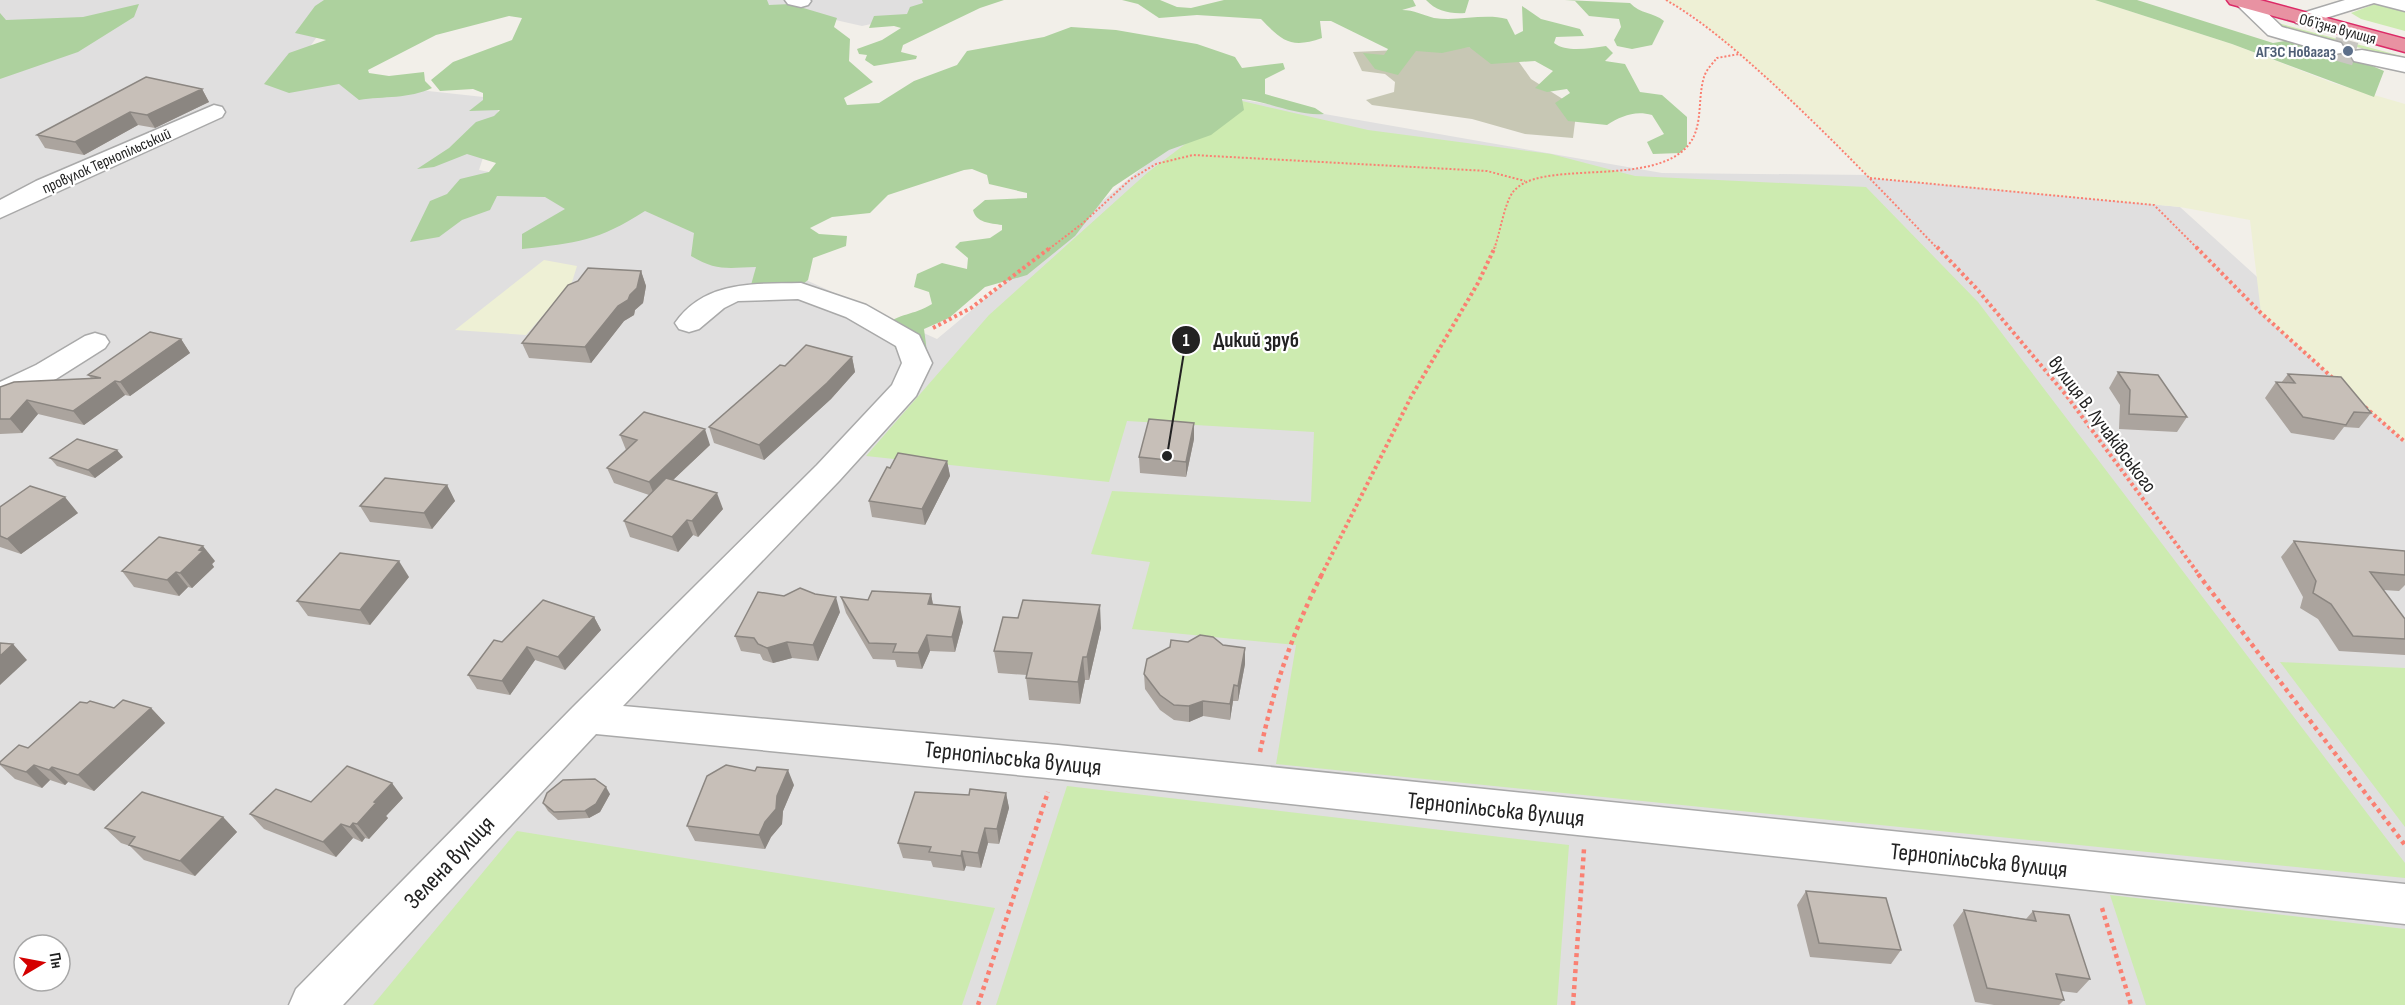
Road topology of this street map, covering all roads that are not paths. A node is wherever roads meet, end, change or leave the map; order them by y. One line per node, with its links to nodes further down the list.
1 (2366, 0): 5 (street)
2 (2382, 0): 4 (street)
3 (2241, 1): 5 (highway, Обʼїзна вулиця); 7 (street)
4 (2405, 5)
5 (2303, 19): 6 (highway, Обʼїзна вулиця)
6 (2405, 46)
7 (2332, 48)
8 (2362, 56): 9 (street)
9 (2405, 65)
10 (214, 112): 11 (street, провулок Тернопільський)
11 (0, 210)
12 (689, 323): 15 (street, Зелена вулиця)
13 (94, 342): 14 (street)
14 (0, 394)
15 (586, 718): 16 (street, Тернопільська вулиця); 17 (street, Зелена вулиця)
16 (2405, 904)
17 (312, 1005)

